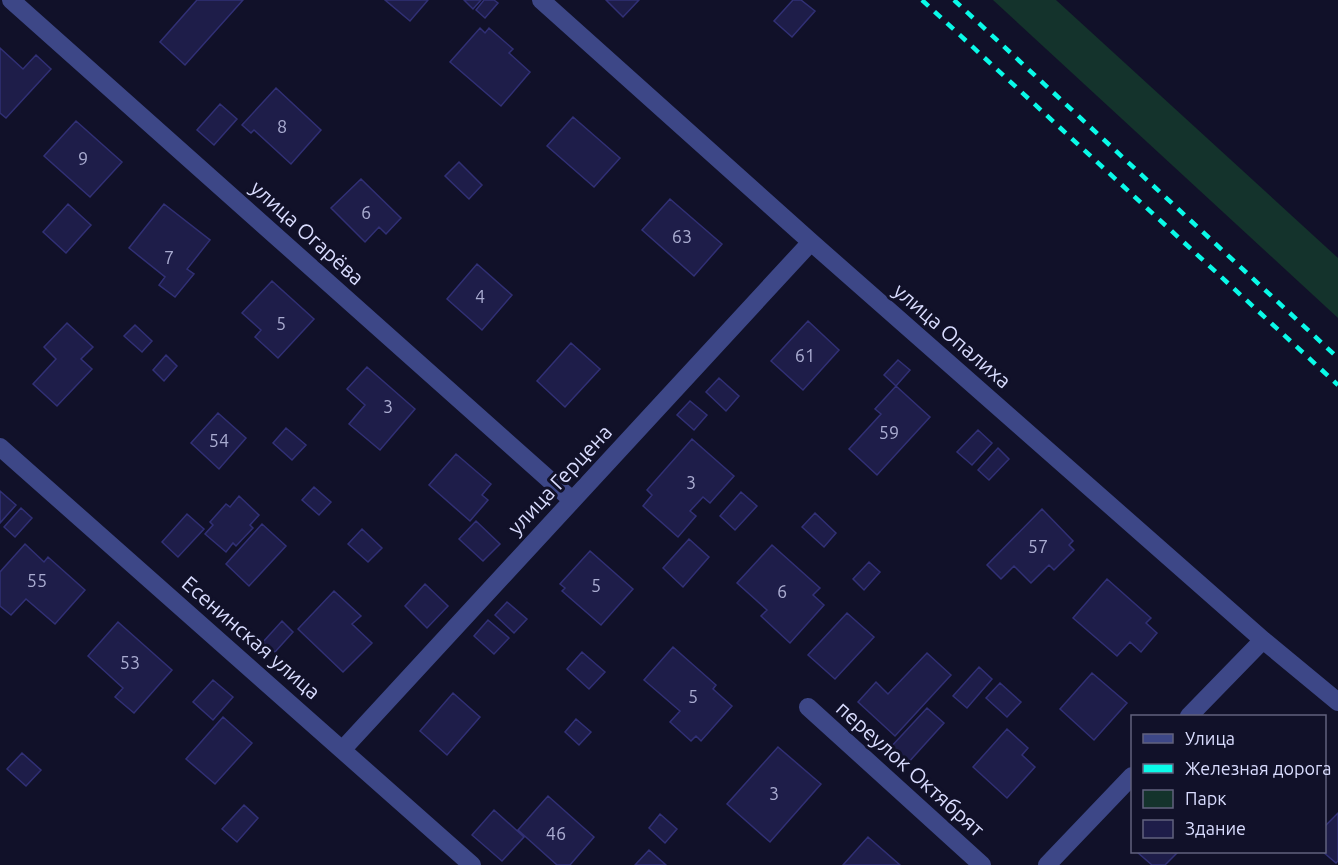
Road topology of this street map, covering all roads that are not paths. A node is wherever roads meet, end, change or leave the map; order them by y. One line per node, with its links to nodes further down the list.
1 (11, 0): 5 (street, улица Огарёва)
2 (541, 0): 3 (street, улица Опалиха)
3 (812, 242): 5 (street, улица Герцена); 6 (street, улица Опалиха)
4 (0, 447): 10 (street, Есенинская улица)
5 (572, 500): 10 (street, улица Герцена)
6 (1263, 640): 7 (street, улица Опалиха); 9 (street)
7 (1338, 702)
8 (808, 707): 13 (street, переулок Октябрят)
9 (1191, 715)
10 (343, 749): 12 (street, Есенинская улица)
11 (1131, 777): 14 (street)
12 (472, 865)
13 (982, 865)
14 (1047, 865)

